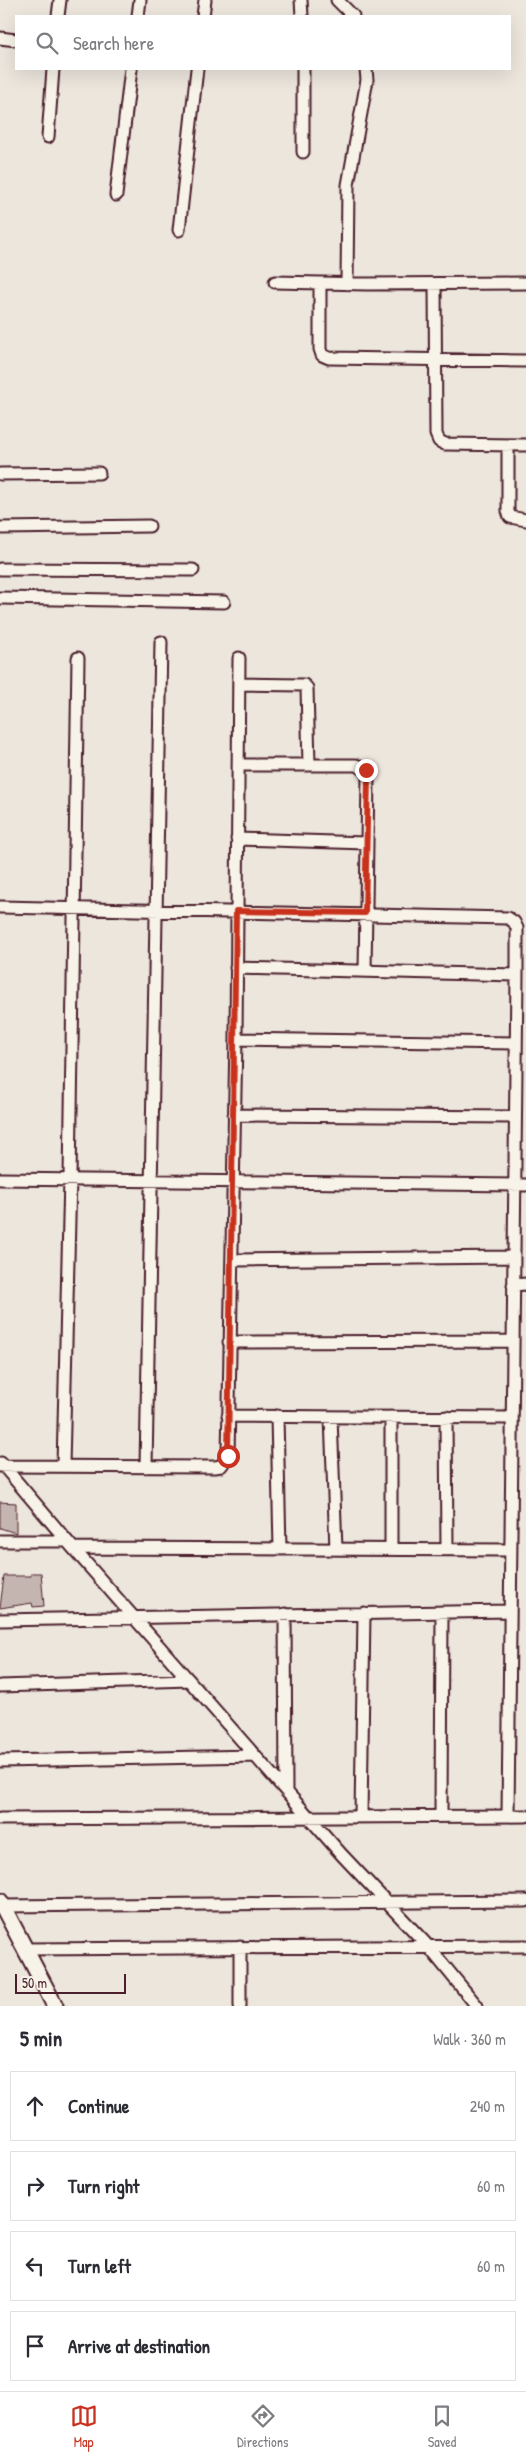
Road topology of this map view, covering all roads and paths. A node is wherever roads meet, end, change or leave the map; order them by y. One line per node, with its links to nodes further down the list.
1 (60, 0): 7 (street)
2 (140, 0): 8 (street)
3 (205, 0): 9 (street)
4 (301, 0): 10 (street)
5 (337, 0): 11 (street)
6 (353, 0): 12 (street)
7 (58, 15)
8 (138, 15)
9 (204, 15)
10 (302, 15)
11 (351, 15)
12 (352, 15)
13 (0, 38): 14 (street)
14 (15, 40)
15 (53, 70): 20 (street)
16 (132, 70): 22 (street)
17 (197, 70): 23 (street)
18 (303, 70): 21 (street)
19 (366, 70): 27 (street)
20 (48, 138)
21 (303, 152)
22 (116, 195)
23 (179, 230)
24 (275, 282): 25 (street)
25 (320, 283): 27 (street); 29 (street)
26 (526, 283): 28 (street)
27 (347, 284): 28 (street)
28 (434, 284): 29 (street)
29 (435, 360): 30 (street); 31 (street)
30 (526, 361)
31 (508, 445): 32 (street); 35 (street)
32 (526, 445)
33 (99, 473): 34 (street)
34 (0, 474)
35 (526, 520)
36 (150, 526): 37 (street)
37 (0, 528)
38 (0, 569): 39 (street)
39 (193, 570)
40 (0, 598): 41 (street)
41 (224, 602)
42 (161, 642): 52 (street)
43 (78, 658): 51 (street)
44 (240, 658): 45 (street)
45 (239, 684): 46 (street); 47 (street)
46 (238, 764): 47 (street); 48 (street)
47 (310, 765): 49 (street)
48 (237, 839): 49 (street); 53 (street)
49 (366, 843): 54 (street)
50 (0, 906): 51 (street)
51 (75, 909): 52 (street); 63 (street)
52 (156, 910): 53 (street); 65 (street)
53 (236, 911): 54 (street); 56 (street)
54 (365, 913): 55 (street); 57 (street)
55 (521, 959): 58 (street)
56 (236, 968): 57 (street); 59 (street)
57 (365, 971): 58 (street)
58 (517, 975): 60 (street)
59 (236, 1039): 60 (street); 61 (street)
60 (516, 1043): 62 (street)
61 (234, 1115): 62 (street); 66 (street)
62 (515, 1117): 67 (street)
63 (70, 1178): 64 (street); 65 (street); 82 (street)
64 (0, 1179)
65 (152, 1180): 66 (street); 83 (street)
66 (233, 1181): 67 (street); 70 (street)
67 (514, 1185): 68 (street); 69 (street)
68 (526, 1185)
69 (513, 1257): 70 (street); 71 (street)
70 (232, 1260): 74 (street)
71 (513, 1284): 72 (street); 73 (street)
72 (526, 1284)
73 (512, 1341): 74 (street); 80 (street)
74 (230, 1342): 75 (street)
75 (228, 1416): 76 (street); 83 (street)
76 (277, 1416): 77 (street); 86 (street)
77 (331, 1417): 78 (street); 87 (street)
78 (391, 1417): 79 (street); 88 (street)
79 (446, 1417): 80 (street); 89 (street)
80 (511, 1418): 90 (street)
81 (2, 1465): 82 (street); 85 (street)
82 (63, 1466): 83 (street)
83 (146, 1467)
84 (0, 1541): 85 (street)
85 (70, 1544): 86 (street); 95 (street)
86 (280, 1549): 87 (street)
87 (336, 1549): 88 (street)
88 (391, 1549): 89 (street)
89 (447, 1549): 90 (street)
90 (510, 1550): 91 (street)
91 (509, 1611): 92 (street); 105 (street)
92 (442, 1612): 93 (street); 104 (street)
93 (364, 1613): 94 (street); 103 (street)
94 (285, 1614): 95 (street); 101 (street)
95 (133, 1616): 96 (street); 97 (street)
96 (0, 1620)
97 (190, 1680): 98 (street); 99 (street)
98 (0, 1686)
99 (256, 1756): 100 (street); 101 (street)
100 (0, 1761)
101 (286, 1790): 102 (street)
102 (309, 1816): 103 (street); 107 (street); 109 (street)
103 (361, 1816): 104 (street)
104 (441, 1816): 105 (street)
105 (508, 1816): 106 (street)
106 (526, 1816)
107 (0, 1819)
108 (526, 1901): 109 (street)
109 (386, 1902): 110 (street); 111 (street)
110 (1, 1904): 114 (street)
111 (428, 1946): 112 (street); 113 (street); 117 (street)
112 (526, 1946)
113 (240, 1948): 114 (street); 116 (street)
114 (25, 1949): 115 (street)
115 (55, 2006)
116 (240, 2006)
117 (477, 2006)

